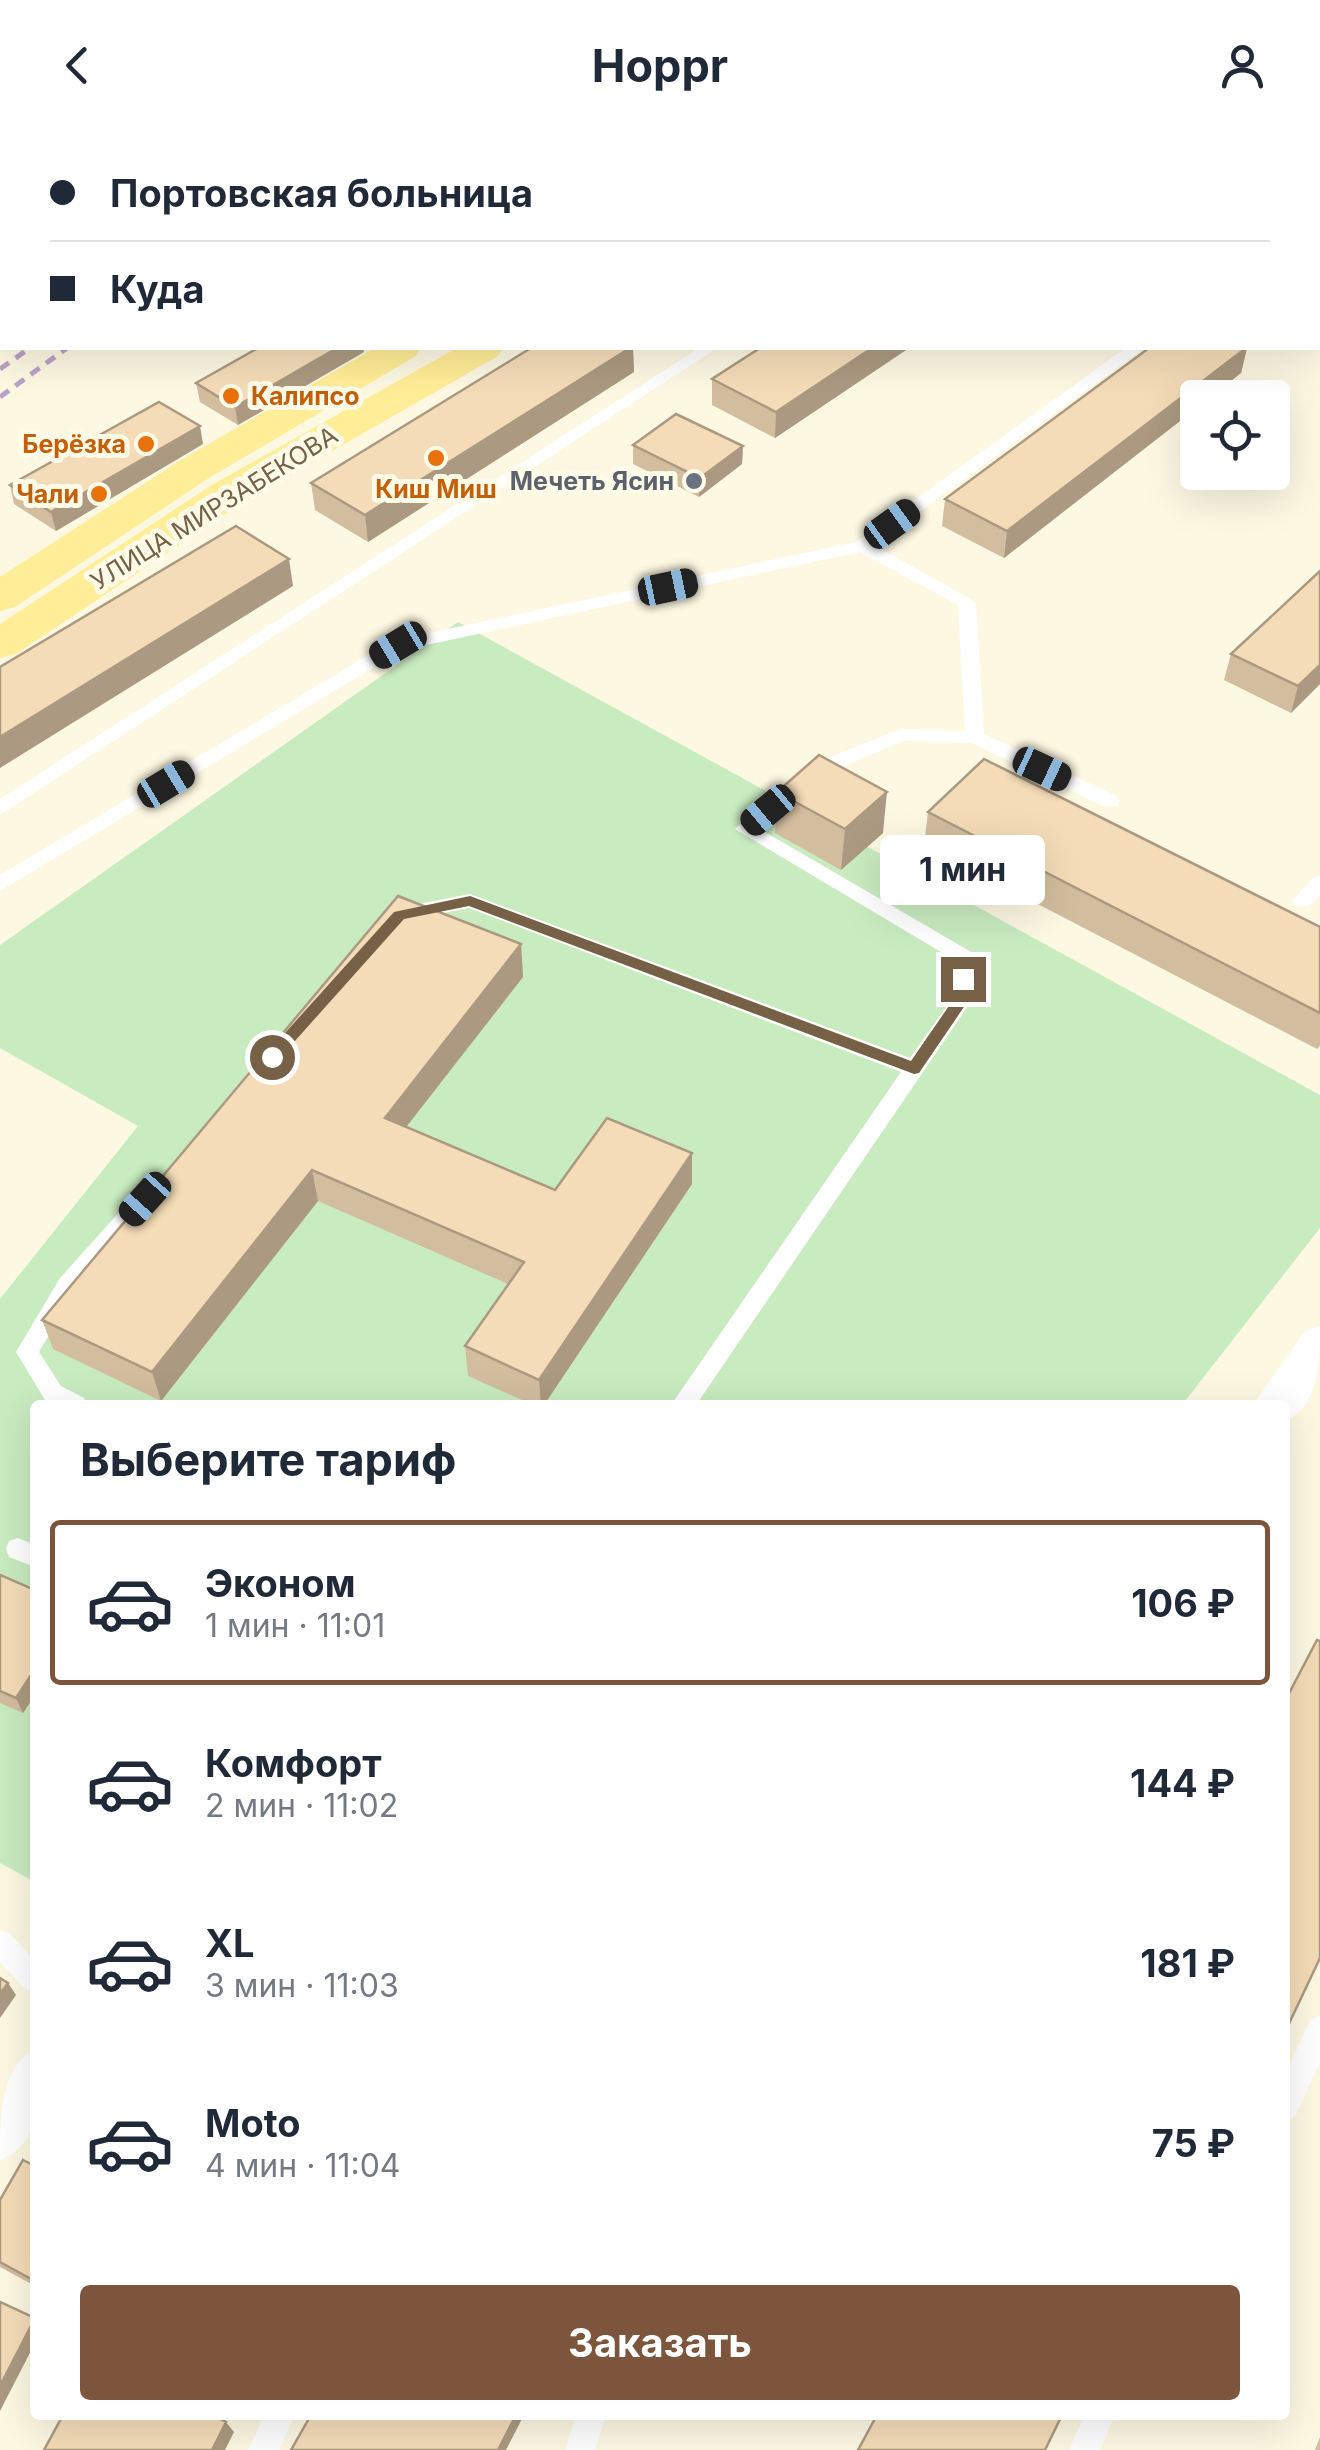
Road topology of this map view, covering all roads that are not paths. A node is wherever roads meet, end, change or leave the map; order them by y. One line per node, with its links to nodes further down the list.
1 (399, 350): 6 (main road, УЛИЦА МИРЗАБЕКОВА)
2 (480, 350): 7 (main road, УЛИЦА МИРЗАБЕКОВА)
3 (706, 350): 10 (lane)
4 (1133, 350): 5 (lane)
5 (862, 546): 8 (lane); 12 (lane)
6 (0, 598)
7 (0, 644)
8 (975, 737): 9 (lane); 15 (lane)
9 (1110, 801)
10 (0, 808)
11 (1320, 883): 13 (lane)
12 (0, 884)
13 (1302, 901)
14 (386, 930): 15 (lane)
15 (914, 1068): 19 (lane)
16 (161, 1181): 18 (lane)
17 (1318, 1350): 20 (street)
18 (66, 1400)
19 (686, 1400)
20 (1280, 1400)
21 (0, 1944): 22 (lane)
22 (30, 1974)
23 (1320, 2030): 25 (lane)
24 (30, 2084): 26 (street)
25 (1290, 2096)
26 (0, 2132)
27 (278, 2420): 30 (lane)
28 (589, 2420): 31 (lane)
29 (1098, 2420): 32 (lane)
30 (263, 2450)
31 (580, 2450)
32 (1084, 2450)

